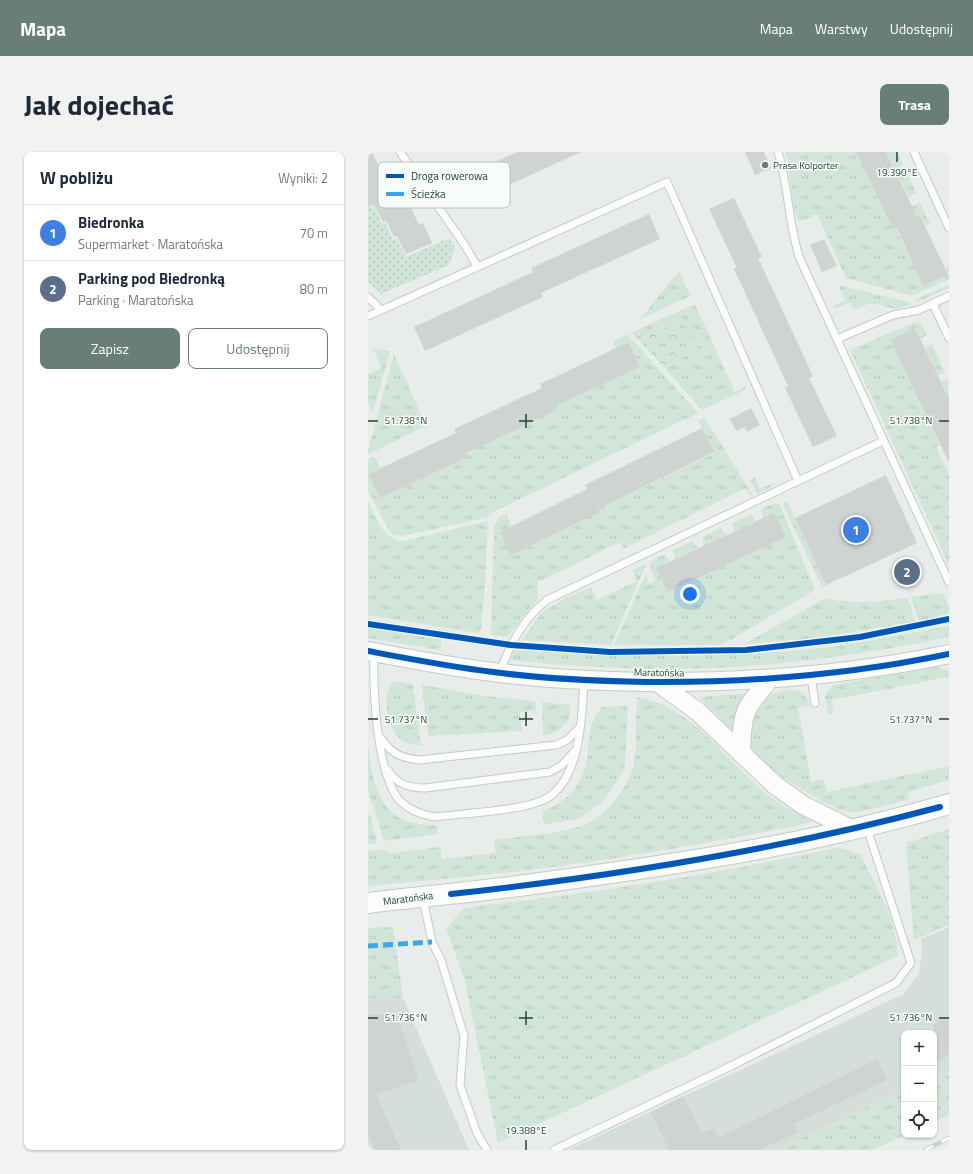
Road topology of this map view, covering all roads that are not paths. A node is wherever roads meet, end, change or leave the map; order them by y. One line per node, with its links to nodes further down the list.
1 (400, 152): 4 (lane)
2 (778, 152): 14 (lane)
3 (914, 152): 6 (lane)
4 (407, 162)
5 (439, 208): 7 (lane)
6 (949, 228)
7 (477, 266): 11 (lane); 16 (lane)
8 (949, 296): 10 (lane)
9 (368, 297): 11 (lane)
10 (933, 304): 13 (lane); 14 (lane)
11 (381, 310): 12 (lane)
12 (368, 316)
13 (949, 338)
14 (837, 339): 15 (lane)
15 (883, 441): 16 (lane); 17 (lane)
16 (798, 482): 20 (lane)
17 (949, 582)
18 (371, 652): 20 (street, Maratońska); 27 (lane)
19 (949, 654): 21 (street, Maratońska)
20 (500, 673): 22 (street, Maratońska)
21 (812, 676): 23 (street, Maratońska); 25 (lane)
22 (584, 680): 24 (street, Maratońska); 26 (lane)
23 (769, 680): 24 (street, Maratońska); 29 (street)
24 (657, 682): 29 (street, Maratońska)
25 (815, 703)
26 (580, 727): 27 (lane); 28 (lane)
27 (379, 735): 30 (lane)
28 (577, 747): 30 (lane); 30 (lane)
29 (741, 753): 32 (street, Maratońska)
30 (383, 763)
31 (949, 804): 32 (main road, Maratońska)
32 (859, 827): 33 (main road, Maratońska); 36 (lane)
33 (423, 896): 34 (main road, Maratońska); 35 (lane)
34 (368, 903)
35 (487, 1150)
36 (554, 1150)

